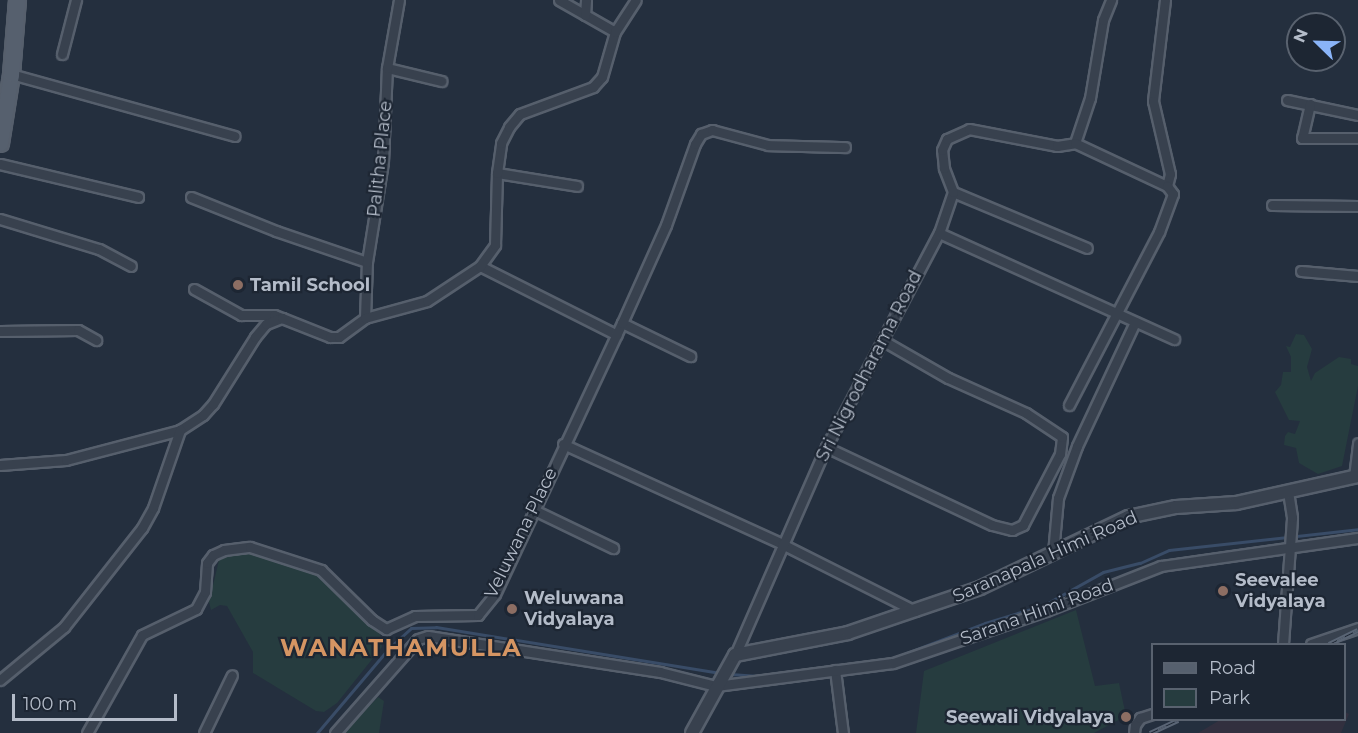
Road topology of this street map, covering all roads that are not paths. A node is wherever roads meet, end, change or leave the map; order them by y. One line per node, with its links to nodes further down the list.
1 (17, 0): 13 (main road)
2 (76, 0): 11 (street)
3 (399, 0): 12 (street, Palitha Place)
4 (559, 0): 9 (street)
5 (586, 0): 9 (street)
6 (636, 0): 10 (street)
7 (1111, 0): 21 (street)
8 (1165, 0): 26 (street)
9 (585, 15): 10 (street)
10 (615, 32): 24 (street)
11 (62, 54)
12 (387, 68): 14 (street); 35 (street, Palitha Place)
13 (11, 74): 18 (street); 20 (main road)
14 (441, 81)
15 (1287, 100): 16 (street)
16 (1310, 104): 17 (street); 19 (street)
17 (1358, 115)
18 (235, 136)
19 (1358, 138)
20 (0, 143)
21 (1075, 143): 26 (street); 27 (street)
22 (845, 147): 45 (street, Veluwana Place)
23 (0, 164): 28 (street)
24 (497, 173): 25 (street); 37 (street)
25 (577, 186)
26 (1167, 186): 41 (street)
27 (953, 192): 33 (street, Sri Nigrodharama Road); 34 (street)
28 (138, 197)
29 (192, 197): 35 (street)
30 (1272, 206): 31 (street)
31 (1358, 206)
32 (0, 219): 36 (street)
33 (939, 233): 41 (street); 50 (street, Sri Nigrodharama Road)
34 (1087, 248)
35 (368, 262): 43 (street, Palitha Place)
36 (131, 266)
37 (480, 266): 43 (street); 47 (street)
38 (1301, 271): 39 (street)
39 (1358, 276)
40 (194, 289): 42 (street)
41 (1115, 315): 44 (street); 52 (street)
42 (282, 318): 43 (street); 53 (street)
43 (365, 318)
44 (1135, 322): 48 (street); 65 (street)
45 (622, 323): 47 (street, Veluwana Place); 51 (street)
46 (0, 331): 49 (street)
47 (617, 335): 55 (street, Veluwana Place)
48 (1174, 339)
49 (96, 340)
50 (882, 340): 56 (street, Sri Nigrodharama Road); 56 (street)
51 (690, 356)
52 (1069, 405)
53 (180, 430): 57 (street); 73 (street)
54 (1358, 443): 58 (street)
55 (563, 444): 60 (street, Veluwana Place); 62 (street)
56 (826, 447): 62 (street, Sri Nigrodharama Road)
57 (0, 465)
58 (1356, 476): 59 (street, Saranapala Himi Road)
59 (1288, 491): 63 (street); 65 (street, Saranapala Himi Road)
60 (534, 510): 64 (street); 76 (street, Veluwana Place)
61 (1358, 538): 63 (street, Sarana Himi Road)
62 (782, 544): 66 (street); 70 (street, Sri Nigrodharama Road)
63 (1289, 545): 68 (street); 71 (street, Sarana Himi Road)
64 (614, 548)
65 (1053, 553): 66 (street, Saranapala Himi Road)
66 (915, 611): 70 (street, Saranapala Himi Road)
67 (1358, 628): 69 (street)
68 (1283, 643)
69 (1317, 643)
70 (732, 658): 74 (street, Sri Nigrodharama Road)
71 (835, 670): 74 (street, Sarana Himi Road); 80 (street)
72 (232, 675): 77 (street)
73 (0, 681)
74 (718, 683): 78 (street); 79 (street, Sri Nigrodharama Road)
75 (1151, 714): 81 (street)
76 (87, 733)
77 (204, 733)
78 (335, 733)
79 (692, 733)
80 (843, 733)
81 (1134, 733)

